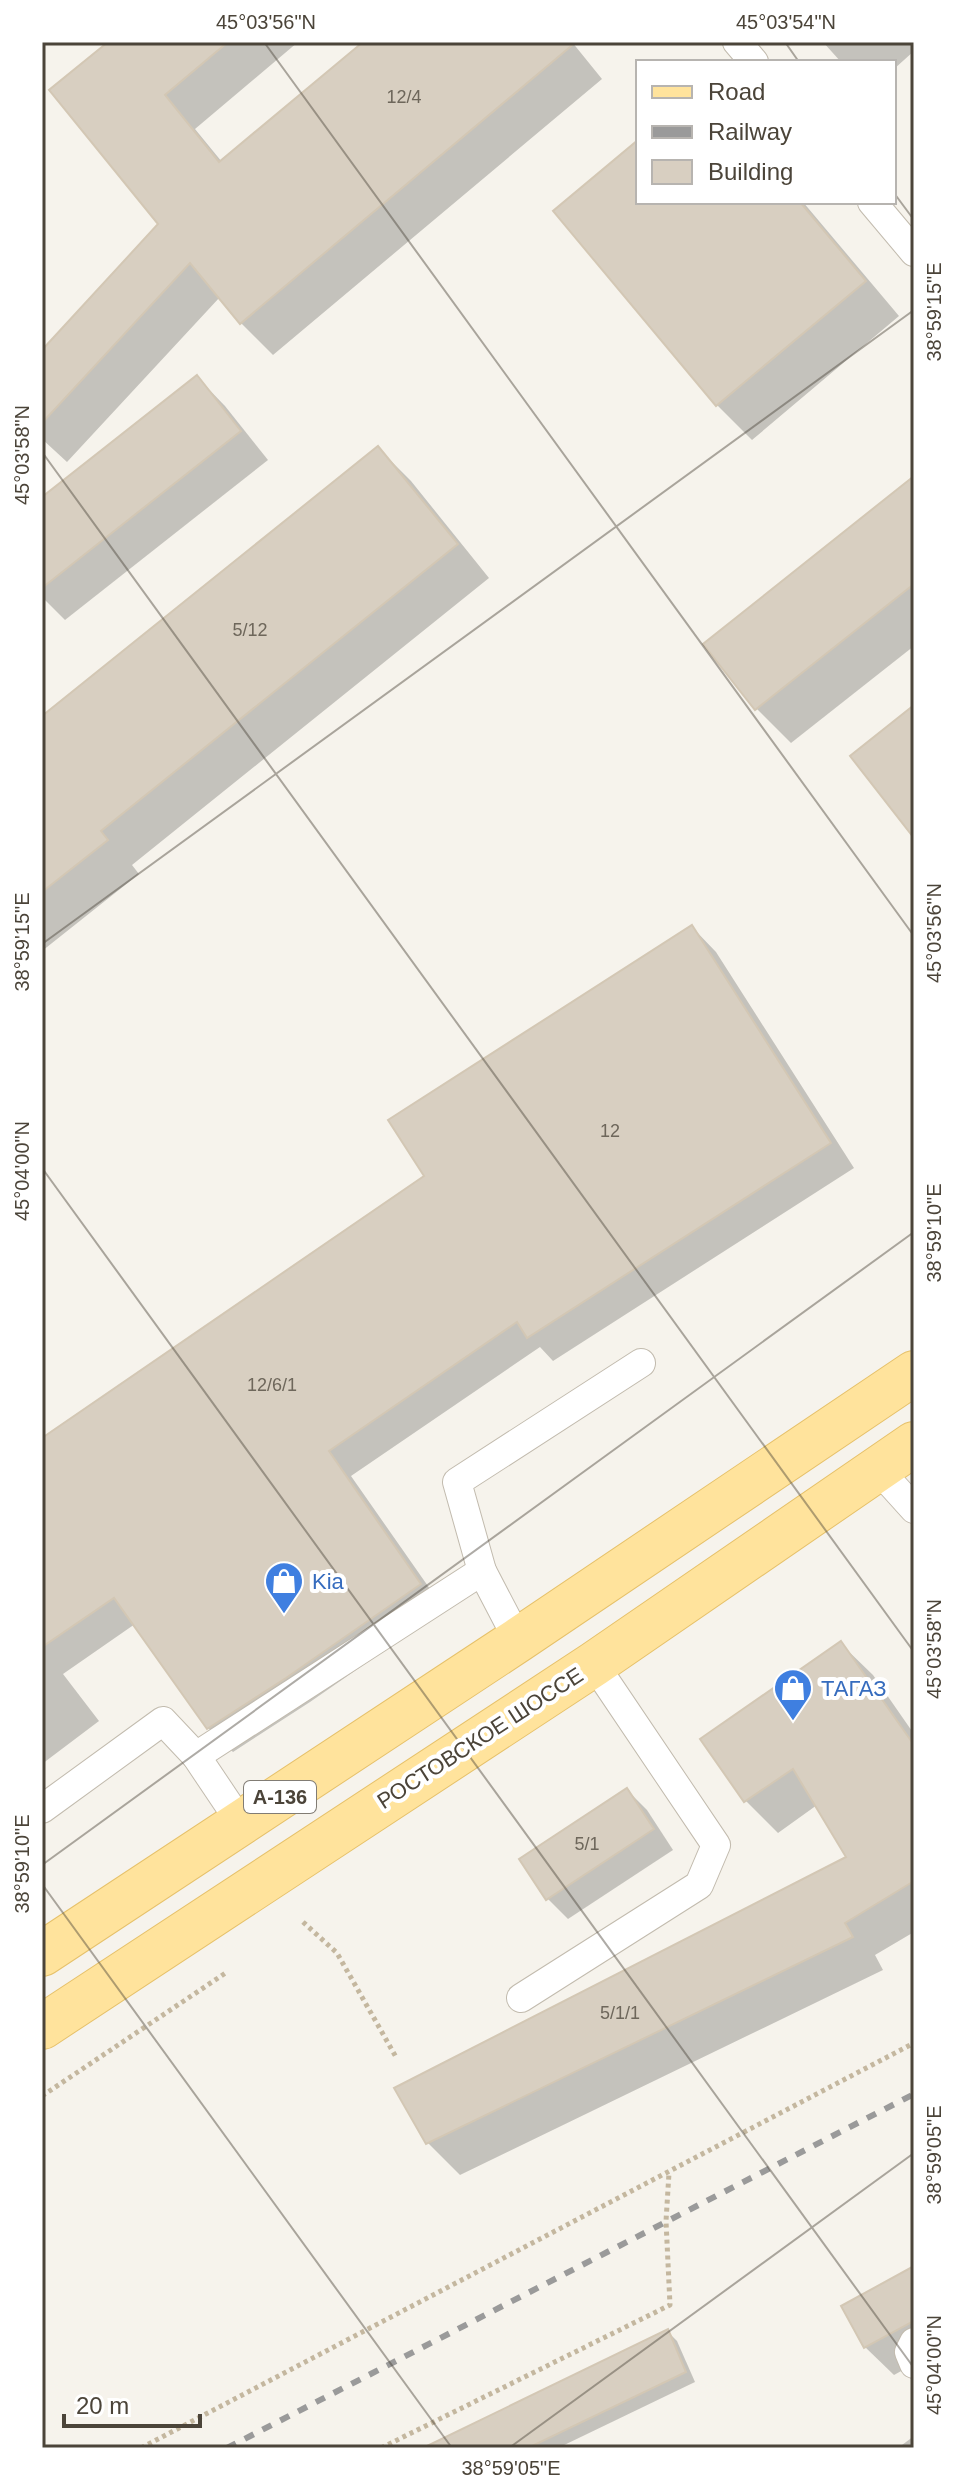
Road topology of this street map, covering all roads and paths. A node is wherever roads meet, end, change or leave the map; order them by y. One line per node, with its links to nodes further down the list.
1 (737, 42): 2 (lane)
2 (752, 60)
3 (874, 204): 4 (lane)
4 (914, 252)
5 (641, 1363): 10 (lane)
6 (914, 1373): 11 (main road, А-136)
7 (914, 1444): 8 (main road, РОСТОВСКОЕ ШОССЕ / А-136)
8 (877, 1468): 9 (lane); 12 (main road, РОСТОВСКОЕ ШОССЕ / А-136)
9 (914, 1509)
10 (482, 1571): 11 (lane); 13 (lane)
11 (518, 1640): 15 (main road, А-136)
12 (594, 1664): 16 (main road, РОСТОВСКОЕ ШОССЕ / А-136); 20 (lane)
13 (196, 1756): 14 (lane); 15 (lane)
14 (42, 1809)
15 (241, 1823): 16 (main road, А-136); 18 (main road, А-136)
16 (274, 1873): 21 (main road, РОСТОВСКОЕ ШОССЕ / А-136)
17 (303, 1922): 23 (path)
18 (42, 1954)
19 (227, 1972): 24 (path)
20 (521, 1998)
21 (42, 2027)
22 (914, 2043): 25 (path)
23 (396, 2057)
24 (42, 2096)
25 (669, 2172): 28 (path); 29 (path)
26 (914, 2342): 27 (lane)
27 (914, 2364)
28 (141, 2448)
29 (381, 2448)

